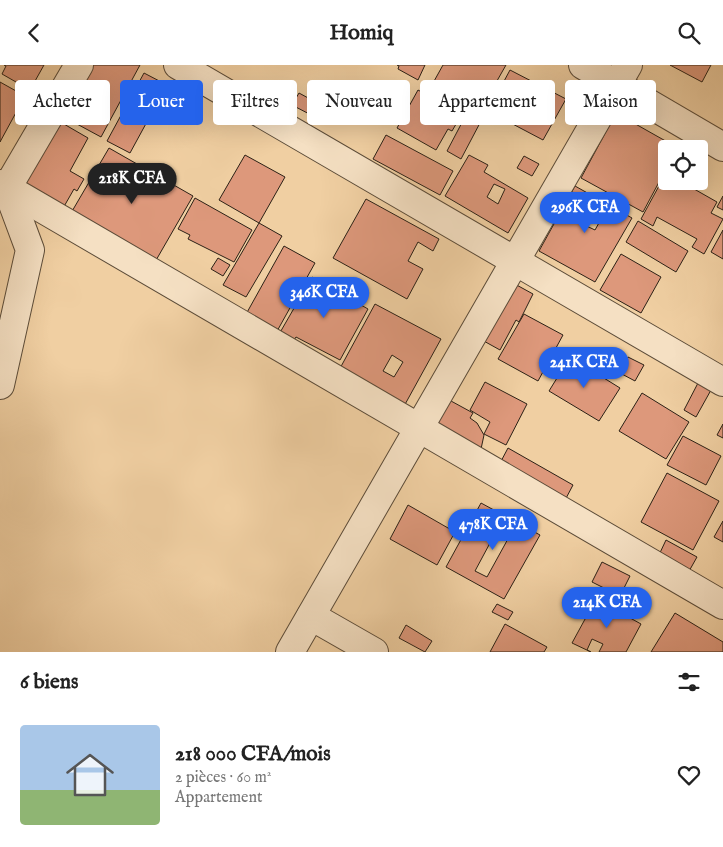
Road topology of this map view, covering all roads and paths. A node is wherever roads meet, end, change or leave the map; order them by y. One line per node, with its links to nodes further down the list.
1 (79, 65): 6 (street)
2 (178, 65): 7 (street)
3 (583, 65): 4 (street)
4 (623, 75): 5 (street); 7 (street)
5 (723, 147)
6 (4, 186): 9 (street); 10 (street)
7 (515, 261): 8 (street); 10 (street)
8 (723, 382)
9 (0, 385)
10 (419, 428): 11 (street); 12 (street)
11 (723, 605)
12 (311, 615): 13 (street); 14 (street)
13 (290, 652)
14 (374, 652)

